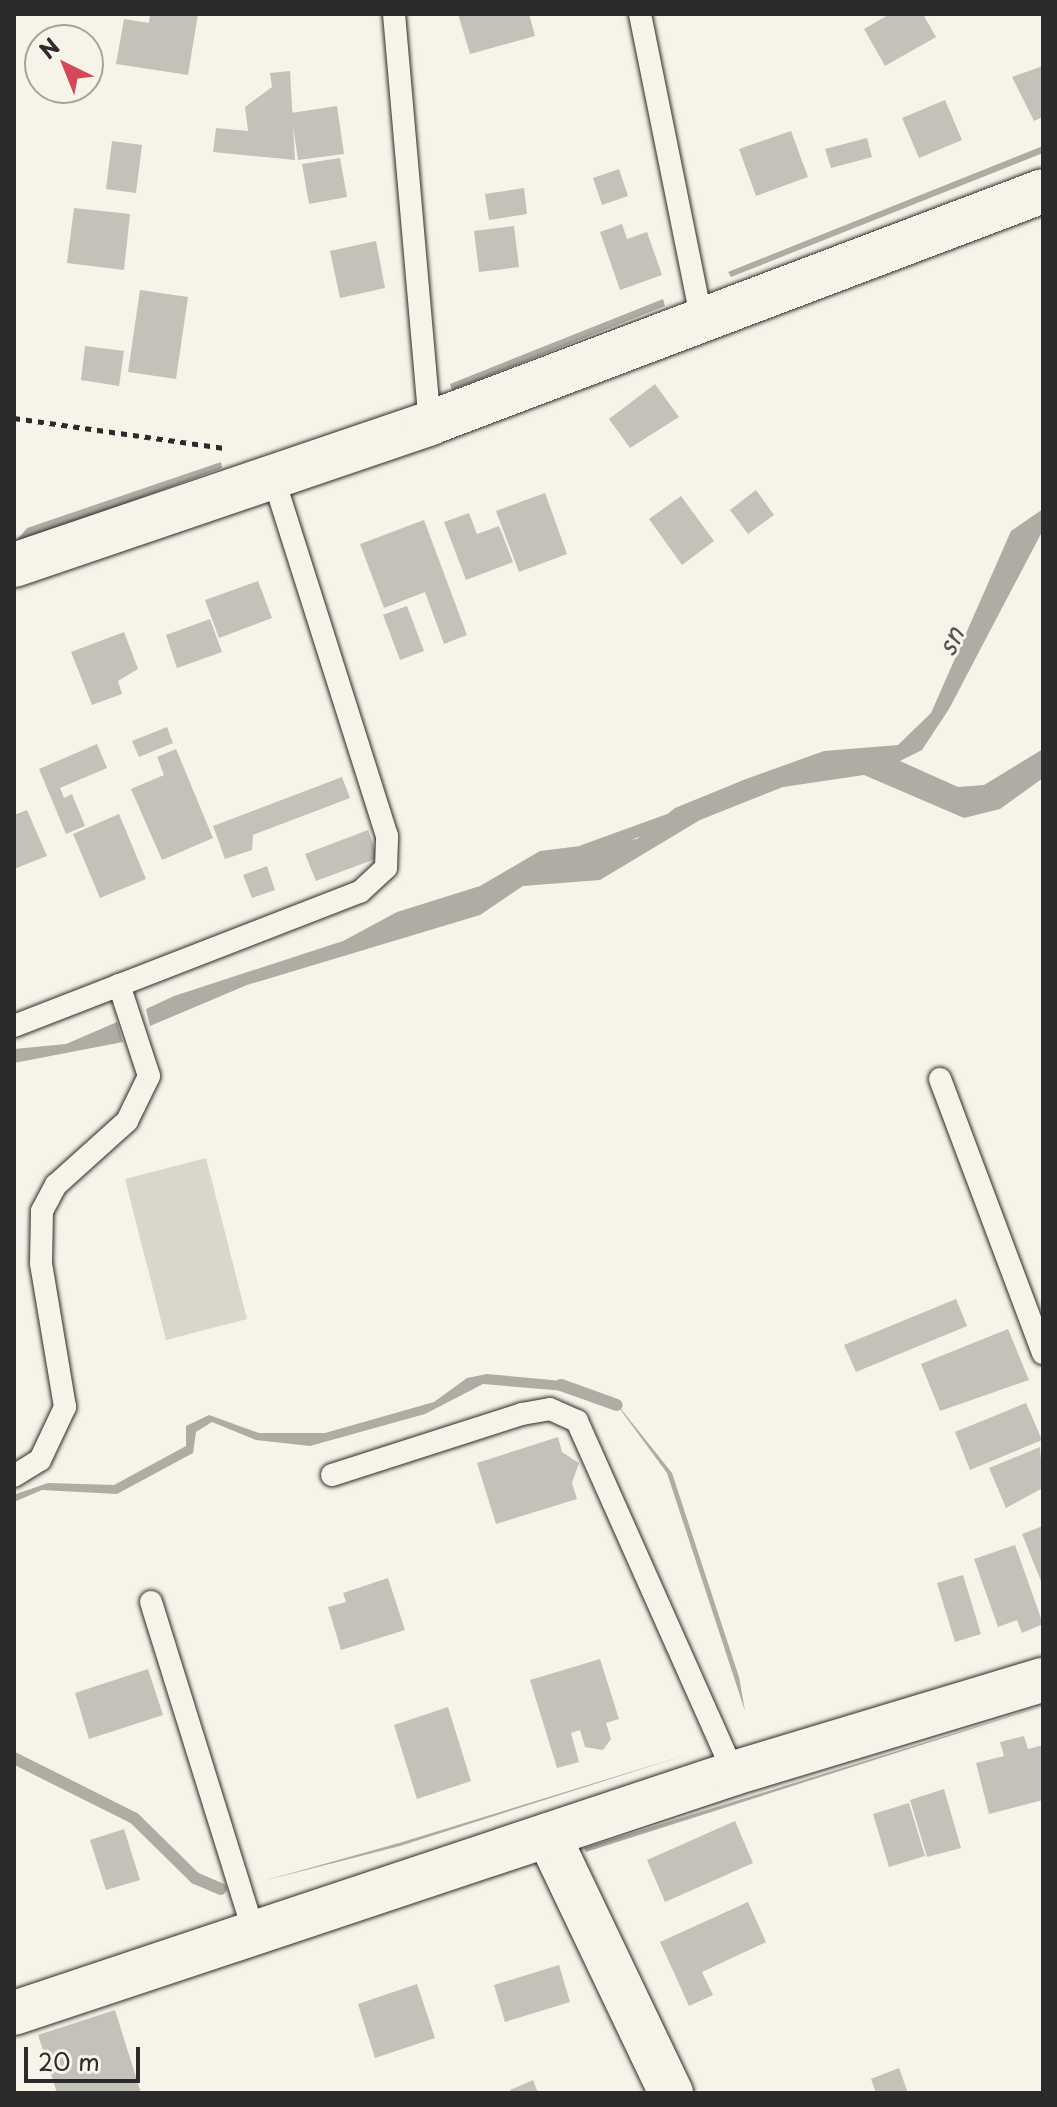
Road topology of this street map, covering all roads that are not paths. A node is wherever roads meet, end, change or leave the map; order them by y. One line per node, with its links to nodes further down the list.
1 (394, 14): 5 (lane)
2 (640, 14): 4 (lane)
3 (1043, 191): 4 (street)
4 (701, 316): 5 (street)
5 (430, 423): 6 (street)
6 (273, 477): 7 (street); 8 (lane)
7 (14, 565)
8 (119, 985): 9 (lane); 13 (lane)
9 (14, 1026)
10 (940, 1079): 11 (lane)
11 (1043, 1353)
12 (332, 1475): 16 (lane)
13 (14, 1476)
14 (151, 1602): 18 (lane)
15 (1043, 1680): 16 (street)
16 (734, 1773): 17 (street)
17 (548, 1835): 18 (street); 20 (street)
18 (254, 1933): 19 (street)
19 (14, 2013)
20 (671, 2093)

